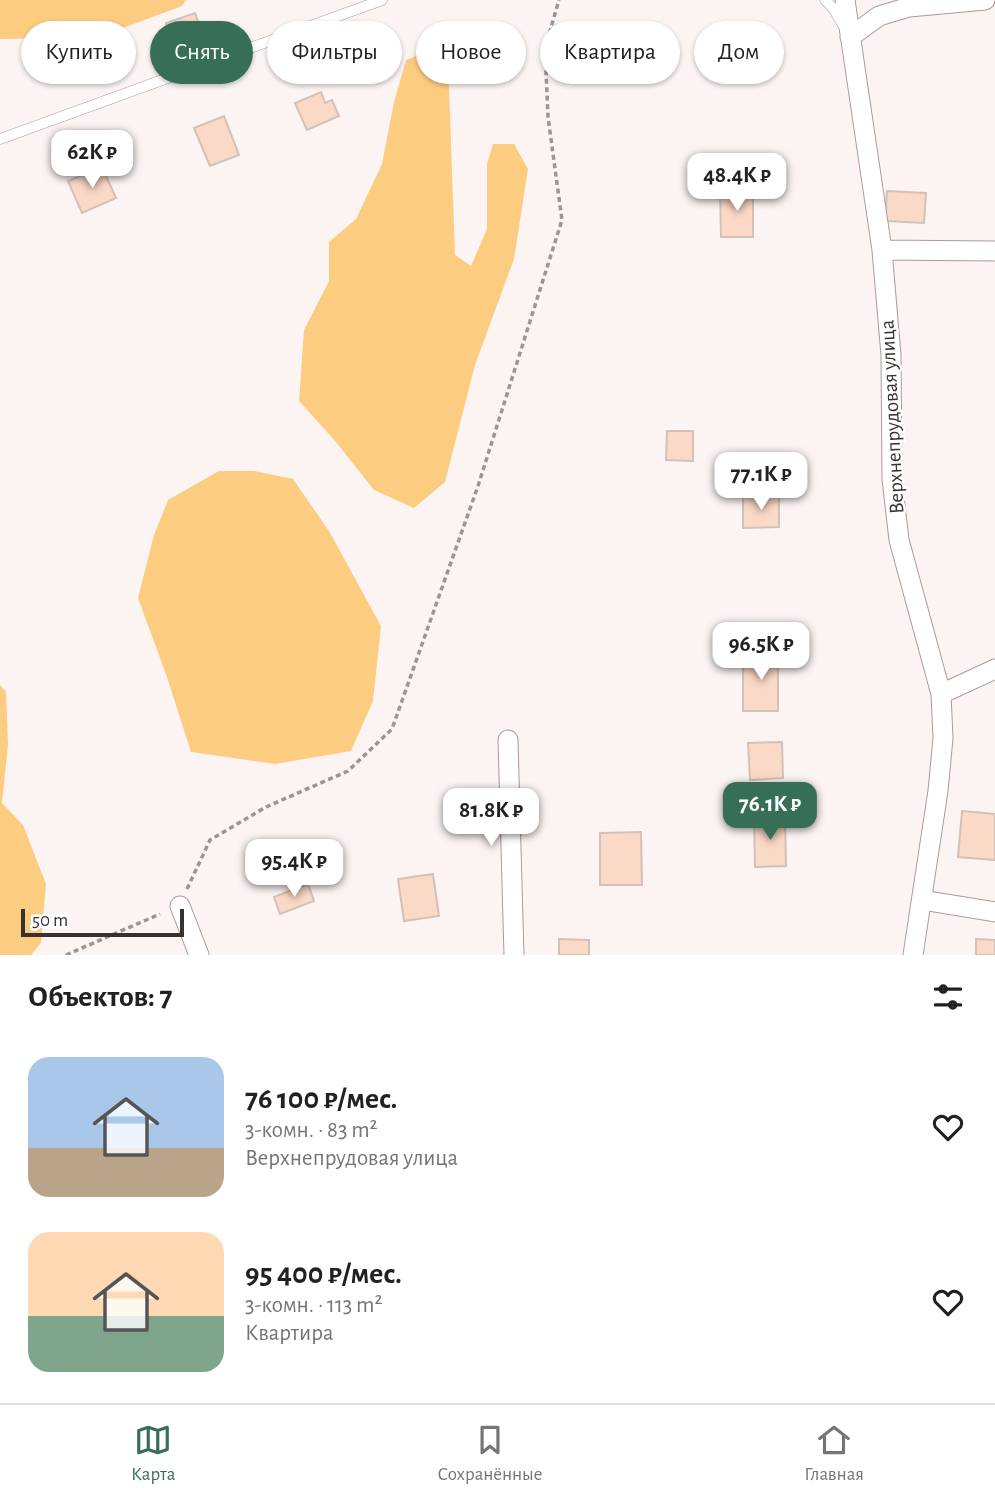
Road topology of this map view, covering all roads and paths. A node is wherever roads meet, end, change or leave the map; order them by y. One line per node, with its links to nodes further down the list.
1 (382, 0): 7 (lane)
2 (559, 0): 14 (path)
3 (825, 0): 6 (lane)
4 (845, 0): 6 (street, Верхнепрудовая улица)
5 (985, 0): 6 (street)
6 (850, 37): 8 (street, Верхнепрудовая улица)
7 (0, 139)
8 (882, 250): 9 (street); 11 (street, Верхнепрудовая улица)
9 (995, 251)
10 (995, 669): 11 (street)
11 (941, 694): 13 (street, Верхнепрудовая улица)
12 (508, 740): 18 (street)
13 (922, 900): 15 (street); 19 (street, Верхнепрудовая улица)
14 (180, 906): 16 (path); 17 (street)
15 (995, 912)
16 (66, 955)
17 (199, 955)
18 (514, 955)
19 (913, 955)

